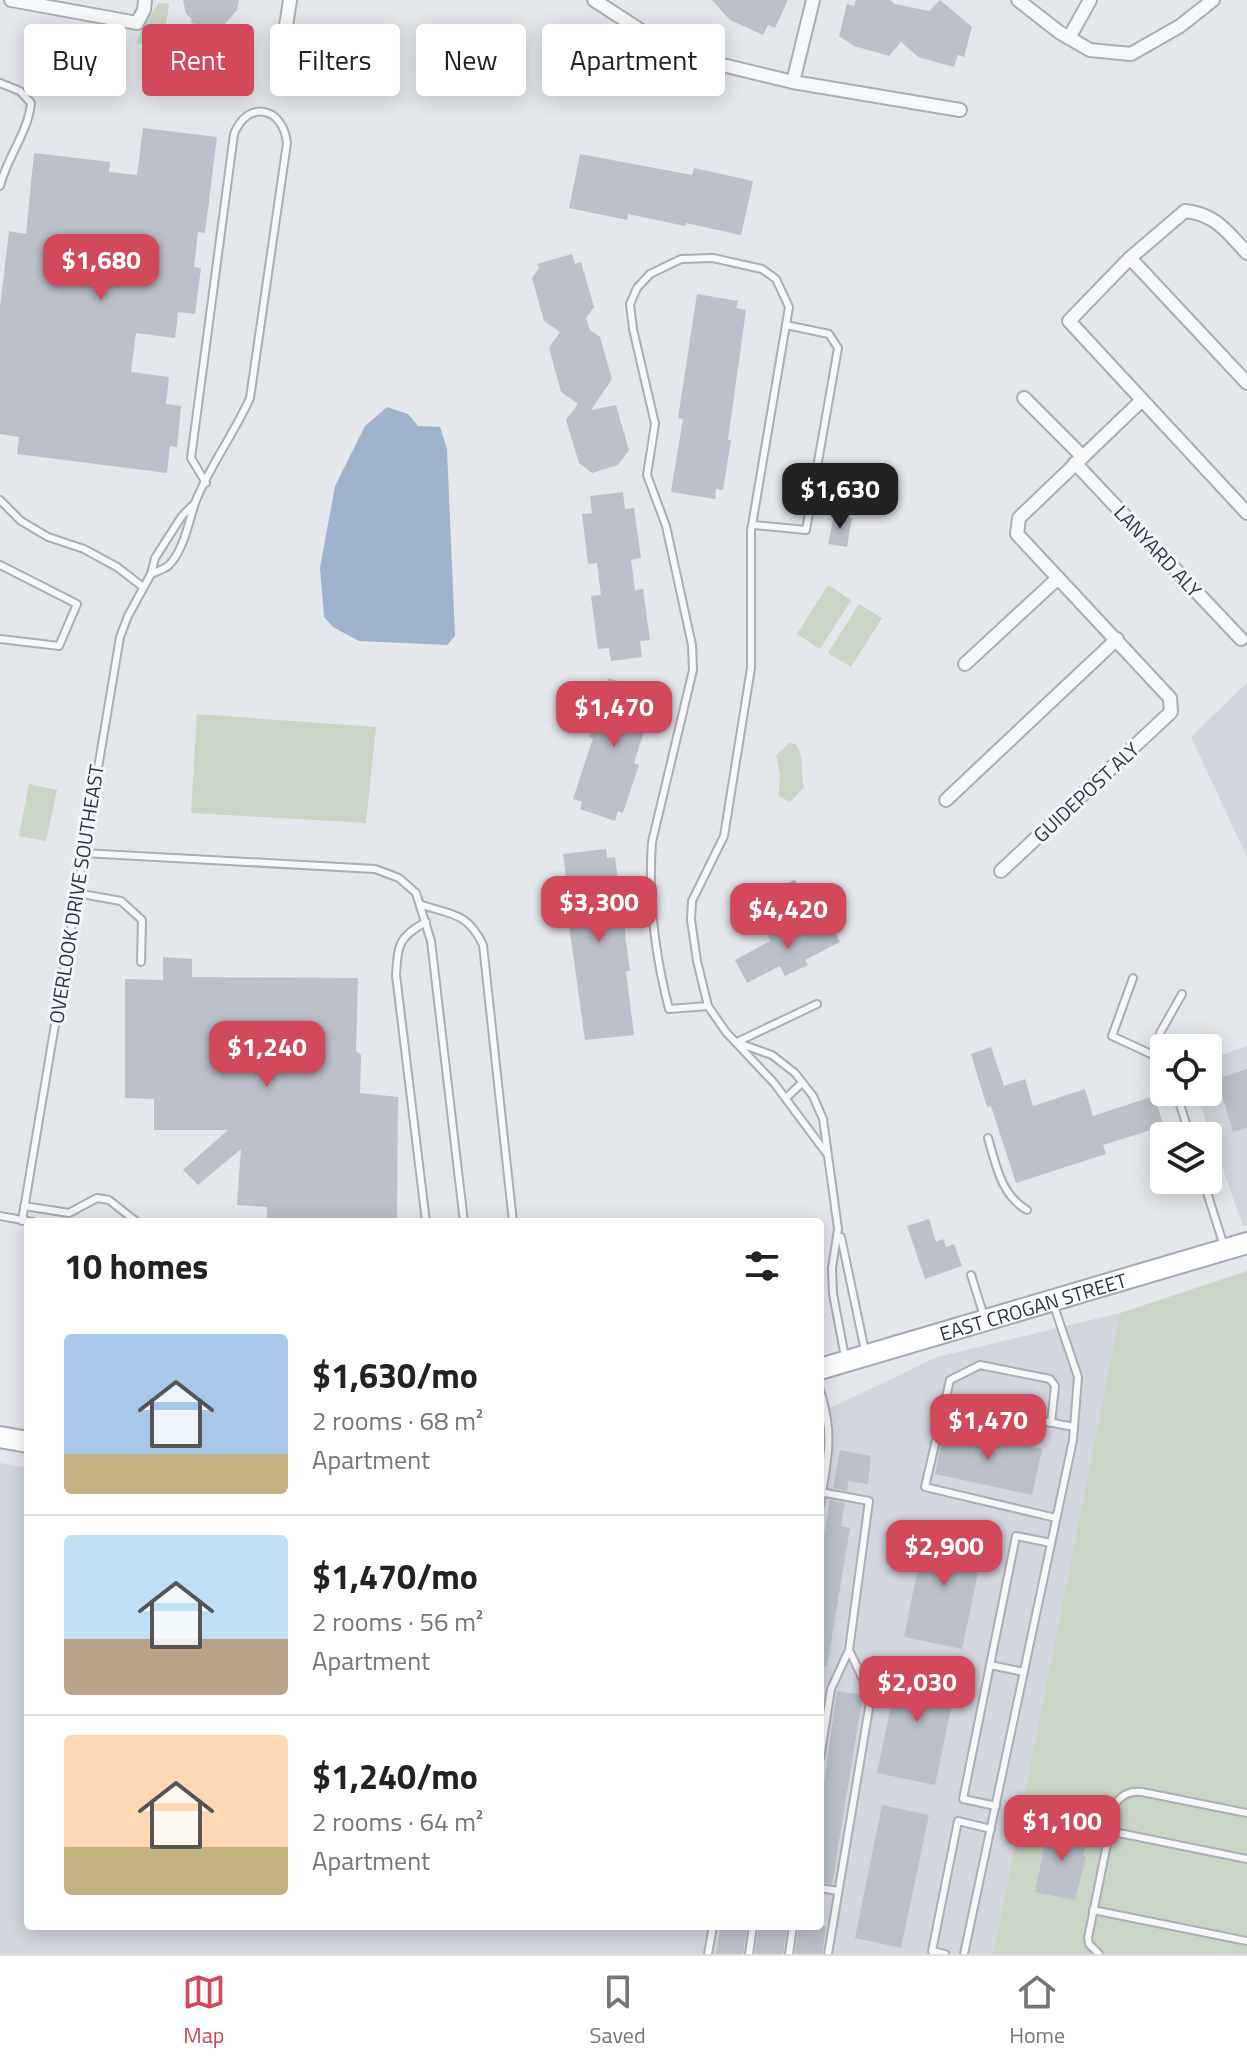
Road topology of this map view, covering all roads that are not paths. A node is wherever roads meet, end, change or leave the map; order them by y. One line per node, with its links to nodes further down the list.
1 (11, 0): 2 (street)
2 (145, 0)
3 (290, 0): 9 (street)
4 (594, 0): 11 (street)
5 (813, 0): 11 (street)
6 (1018, 0): 10 (street)
7 (1090, 0): 10 (street)
8 (1213, 0): 10 (street)
9 (286, 24)
10 (1069, 38)
11 (793, 82): 13 (street)
12 (0, 83): 14 (lane)
13 (960, 110)
14 (0, 186)
15 (1247, 253): 16 (street)
16 (1130, 258): 18 (street); 20 (street)
17 (786, 325): 26 (lane); 26 (lane); 45 (lane)
18 (1247, 383)
19 (1024, 398): 21 (street, LANYARD ALY)
20 (1141, 401): 21 (street); 25 (street)
21 (1079, 460): 29 (street); 33 (street, LANYARD ALY)
22 (206, 483): 22 (lane); 24 (lane)
23 (0, 500): 30 (lane)
24 (196, 502): 28 (lane); 28 (lane)
25 (1247, 513)
26 (753, 525): 45 (lane)
27 (0, 565): 31 (lane)
28 (151, 574): 30 (lane, OVERLOOK DRIVE SOUTHEAST)
29 (1058, 578): 32 (street); 34 (street)
30 (143, 587): 36 (lane, OVERLOOK DRIVE SOUTHEAST)
31 (0, 639)
32 (1117, 639): 35 (street); 37 (street, GUIDEPOST ALY)
33 (1241, 639)
34 (965, 664)
35 (946, 800)
36 (83, 853): 38 (lane, OVERLOOK DRIVE SOUTHEAST); 39 (lane)
37 (1001, 871)
38 (76, 893): 41 (lane); 54 (lane, OVERLOOK DRIVE SOUTHEAST)
39 (422, 905): 40 (lane); 60 (lane)
40 (426, 922): 58 (lane); 59 (lane)
41 (141, 962)
42 (1133, 978): 48 (lane)
43 (1182, 994): 46 (lane)
44 (817, 1004): 47 (lane)
45 (708, 1006): 47 (lane)
46 (1160, 1034)
47 (737, 1042): 49 (lane); 50 (lane)
48 (1150, 1052)
49 (802, 1083): 50 (lane); 52 (lane)
50 (786, 1098): 52 (lane)
51 (988, 1138): 55 (lane)
52 (827, 1154): 62 (lane)
53 (1207, 1194): 64 (lane)
54 (24, 1206): 57 (lane); 61 (lane, OVERLOOK DRIVE SOUTHEAST)
55 (1027, 1210)
56 (0, 1216): 61 (lane)
57 (132, 1218)
58 (426, 1218)
59 (464, 1218)
60 (513, 1218)
61 (22, 1221)
62 (838, 1229): 68 (lane); 69 (lane)
63 (1247, 1243): 64 (main road, EAST CROGAN STREET)
64 (1225, 1249): 66 (main road, EAST CROGAN STREET)
65 (971, 1275): 67 (lane)
66 (1052, 1299): 67 (main road, EAST CROGAN STREET); 74 (lane)
67 (985, 1319): 68 (main road, EAST CROGAN STREET)
68 (867, 1355): 69 (main road, EAST CROGAN STREET)
69 (845, 1361): 70 (main road, EAST CROGAN STREET)
70 (824, 1368)
71 (944, 1402): 73 (lane); 73 (lane); 79 (lane)
72 (824, 1408): 77 (lane)
73 (1051, 1423): 74 (lane)
74 (1074, 1427): 79 (lane)
75 (0, 1437): 76 (main road)
76 (24, 1441)
77 (824, 1474)
78 (824, 1494): 81 (lane)
79 (1056, 1518): 80 (lane)
80 (1051, 1543): 82 (lane); 83 (lane)
81 (849, 1650): 84 (lane); 91 (lane)
82 (990, 1665): 83 (lane); 85 (lane)
83 (1024, 1672): 85 (lane)
84 (824, 1733)
85 (996, 1806): 87 (lane)
86 (1247, 1813): 88 (lane)
87 (991, 1829): 101 (lane); 102 (lane)
88 (1109, 1831): 89 (lane); 92 (lane)
89 (1247, 1859)
90 (824, 1889): 91 (lane)
91 (838, 1891): 100 (lane)
92 (1093, 1910): 96 (lane); 103 (lane)
93 (712, 1930): 97 (lane)
94 (752, 1930): 98 (lane)
95 (792, 1930): 99 (lane)
96 (1247, 1941)
97 (708, 1954)
98 (749, 1954)
99 (789, 1954)
100 (828, 1954)
101 (945, 1954)
102 (964, 1954)
103 (1099, 1954)

